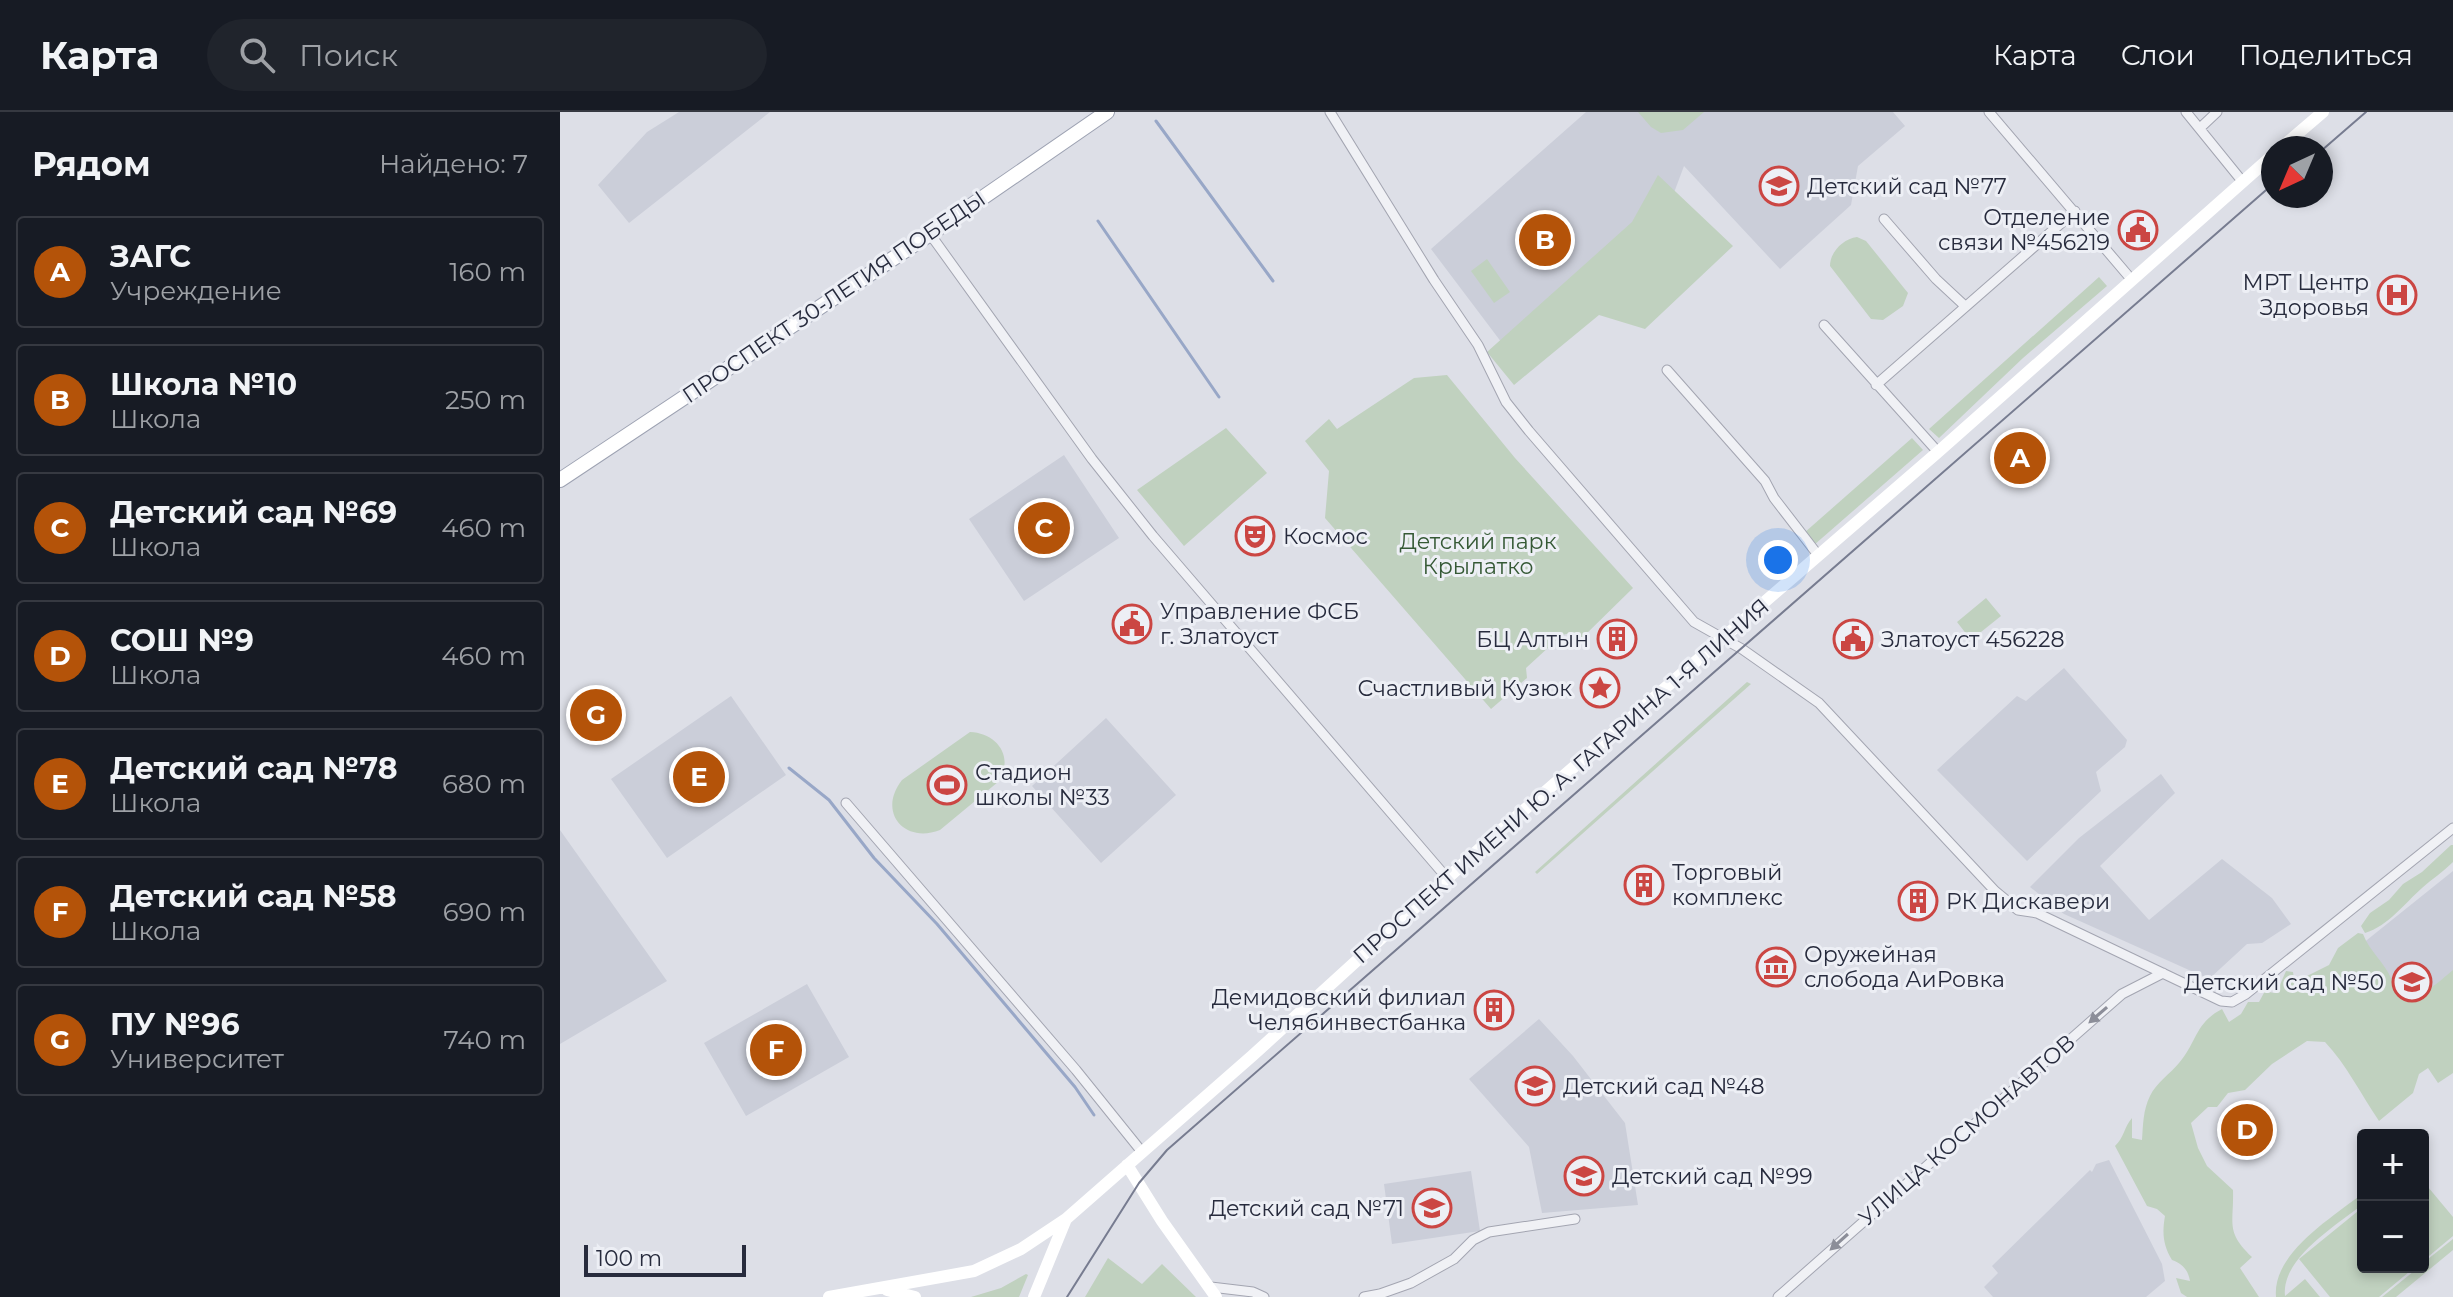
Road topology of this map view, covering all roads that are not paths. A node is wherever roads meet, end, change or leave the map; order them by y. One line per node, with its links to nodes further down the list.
1 (1107, 112): 13 (main road, ПРОСПЕКТ 30-ЛЕТИЯ ПОБЕДЫ)
2 (1330, 112): 22 (street)
3 (1989, 112): 11 (street)
4 (2186, 112): 7 (street)
5 (2217, 112): 7 (street)
6 (2323, 112): 8 (main road)
7 (2200, 128): 10 (street)
8 (2295, 136)
9 (2261, 165): 10 (main road, ПРОСПЕКТ ИМЕНИ Ю. А. ГАГАРИНА 1-Я ЛИНИЯ)
10 (2242, 181): 14 (main road, ПРОСПЕКТ ИМЕНИ Ю. А. ГАГАРИНА 1-Я ЛИНИЯ)
11 (2075, 211): 14 (street); 15 (street)
12 (1884, 219): 15 (street)
13 (930, 234): 20 (main road, ПРОСПЕКТ 30-ЛЕТИЯ ПОБЕДЫ); 25 (street)
14 (2131, 279): 19 (main road, ПРОСПЕКТ ИМЕНИ Ю. А. ГАГАРИНА 1-Я ЛИНИЯ)
15 (1965, 306): 18 (street)
16 (1824, 325): 18 (street)
17 (1667, 370): 21 (street)
18 (1876, 385): 19 (street)
19 (1938, 452): 21 (main road, ПРОСПЕКТ ИМЕНИ Ю. А. ГАГАРИНА 1-Я ЛИНИЯ)
20 (560, 480)
21 (1818, 555): 22 (main road, ПРОСПЕКТ ИМЕНИ Ю. А. ГАГАРИНА 1-Я ЛИНИЯ)
22 (1722, 638): 25 (main road, ПРОСПЕКТ ИМЕНИ Ю. А. ГАГАРИНА 1-Я ЛИНИЯ); 26 (street)
23 (846, 803): 27 (street)
24 (2453, 828): 26 (street)
25 (1447, 878): 27 (main road, ПРОСПЕКТ ИМЕНИ Ю. А. ГАГАРИНА 1-Я ЛИНИЯ)
26 (2163, 973): 38 (street, УЛИЦА КОСМОНАВТОВ, one-way to 38)
27 (1142, 1152): 28 (main road, ПРОСПЕКТ ИМЕНИ Ю. А. ГАГАРИНА 1-Я ЛИНИЯ)
28 (1127, 1165): 29 (main road, ПРОСПЕКТ ИМЕНИ Ю. А. ГАГАРИНА 1-Я ЛИНИЯ); 32 (main road)
29 (1066, 1219): 31 (main road, ПРОСПЕКТ ИМЕНИ Ю. А. ГАГАРИНА 1-Я ЛИНИЯ); 35 (main road)
30 (1575, 1219): 37 (street)
31 (880, 1289): 33 (main road, ПРОСПЕКТ ИМЕНИ Ю. А. ГАГАРИНА 1-Я ЛИНИЯ); 34 (main road)
32 (1213, 1292): 36 (street)
33 (829, 1297)
34 (915, 1297)
35 (1034, 1297)
36 (1264, 1297)
37 (1364, 1297)
38 (1778, 1297)

